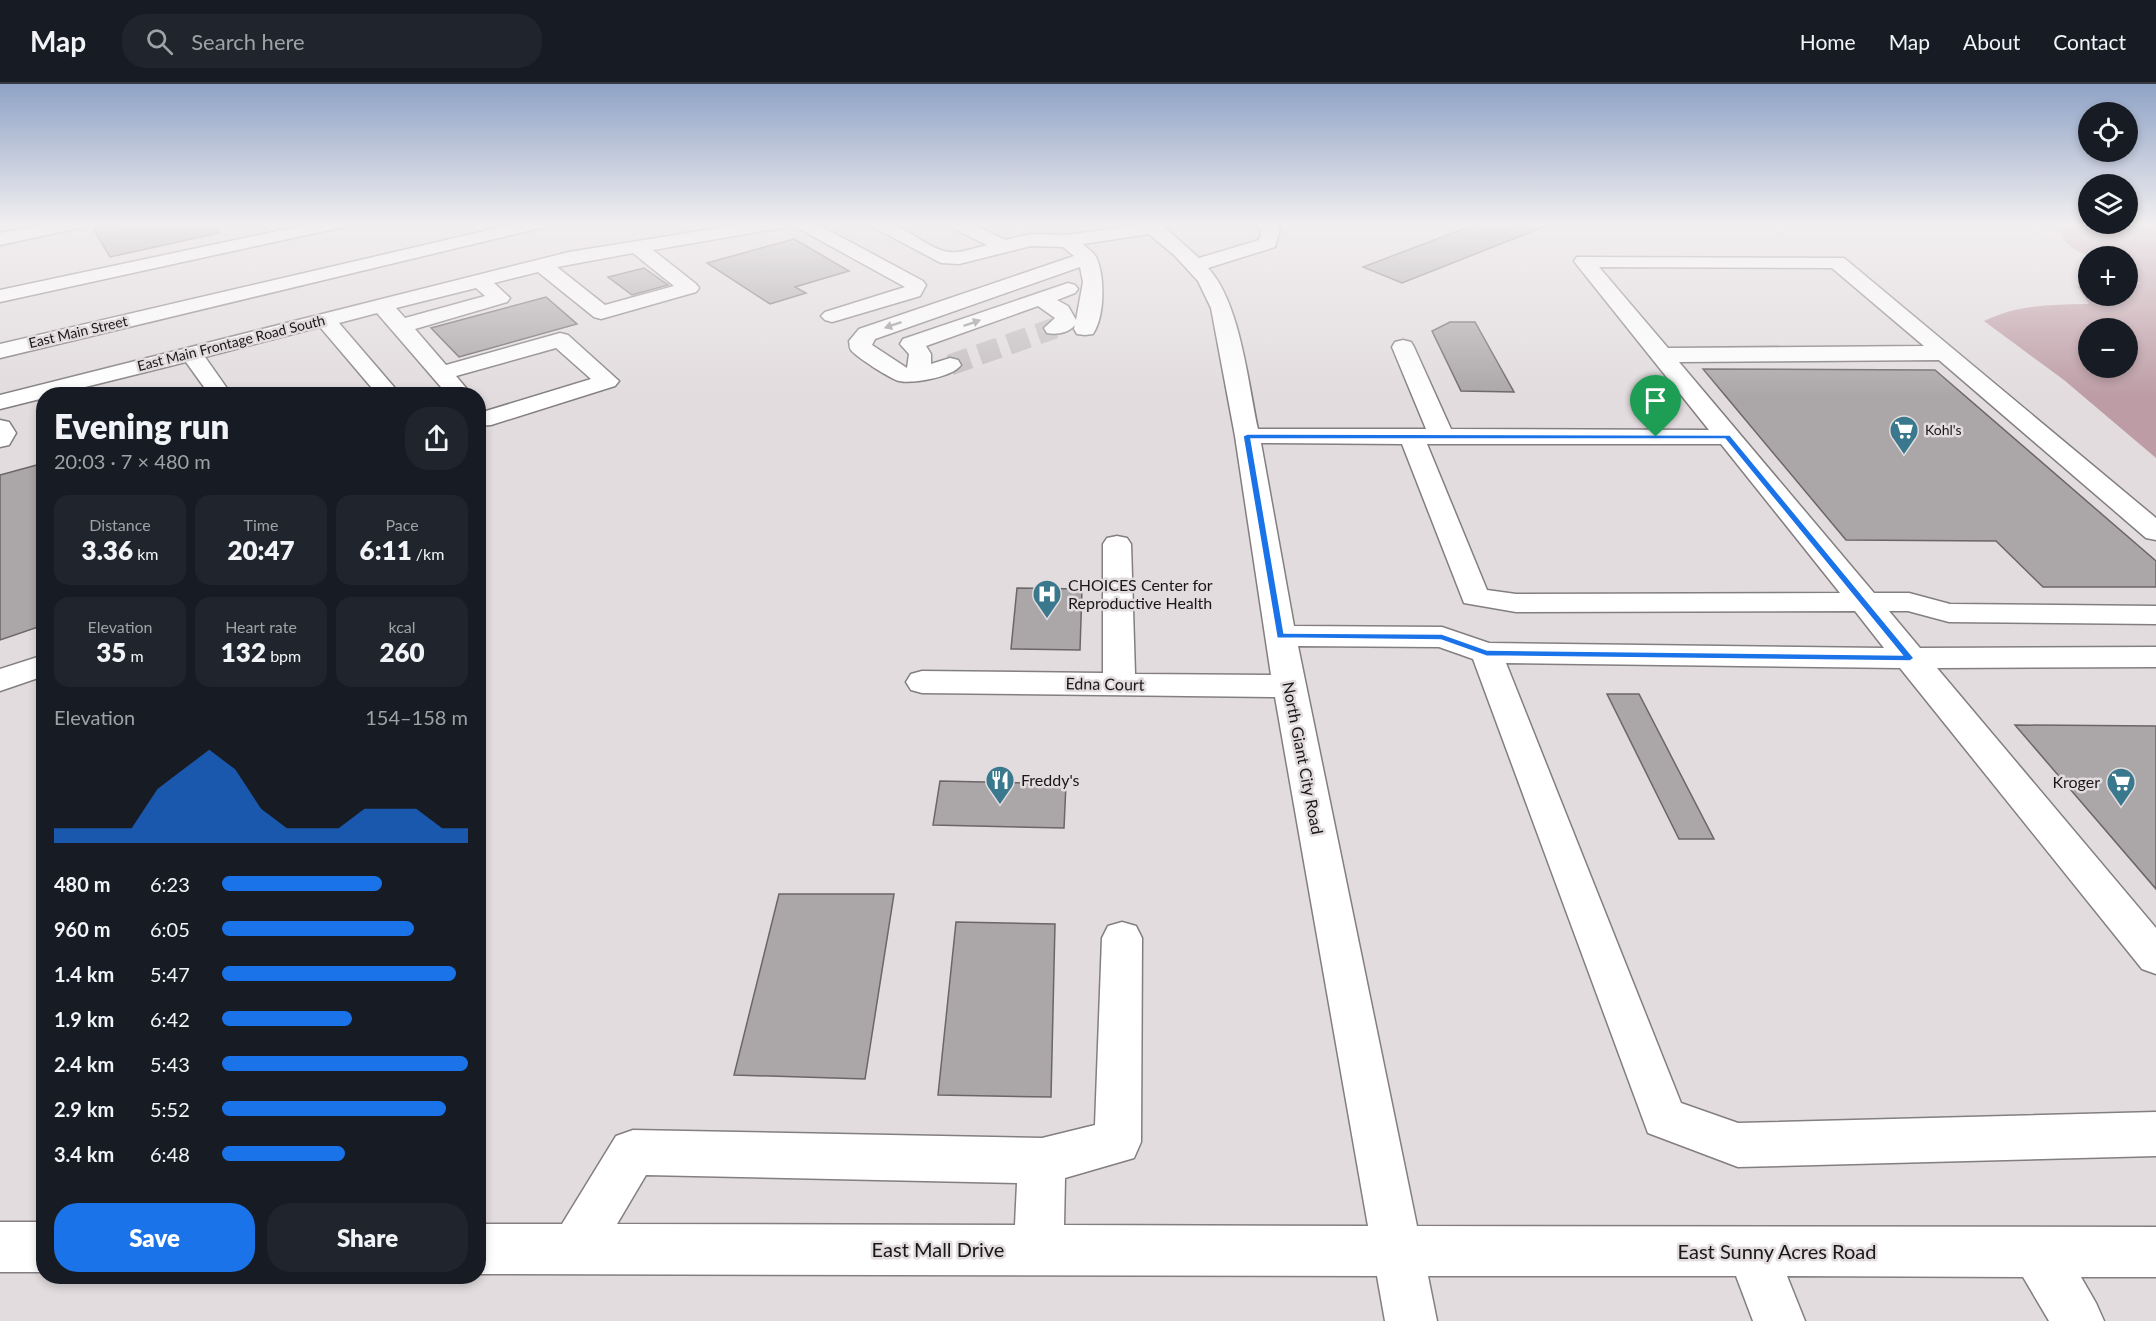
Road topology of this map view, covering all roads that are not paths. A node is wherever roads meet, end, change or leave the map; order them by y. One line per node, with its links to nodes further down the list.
1 (1095, 280): 21 (main road)
2 (71, 281): 14 (main road)
3 (296, 281): 23 (main road, East Main Street)
4 (475, 281): 16 (main road, East Main Frontage Road South)
5 (479, 281): 19 (main road)
6 (561, 281): 7 (main road)
7 (681, 281)
8 (908, 281): 17 (main road)
9 (1021, 281): 30 (main road, one-way to 30)
10 (1093, 281): 15 (main road)
11 (1208, 281): 40 (main road, North Giant City Road)
12 (1600, 281): 26 (main road)
13 (1859, 281): 25 (main road)
14 (0, 296)
15 (1039, 299): 20 (main road); 30 (main road, one-way to 15)
16 (381, 305): 18 (main road, East Main Frontage Road South); 19 (main road)
17 (832, 316)
18 (325, 320): 24 (main road, East Main Frontage Road South); 34 (main road)
19 (401, 327): 29 (main road)
20 (1055, 328)
21 (1085, 329)
22 (1403, 346): 42 (main road)
23 (0, 351)
24 (191, 353): 28 (main road, East Main Frontage Road South); 33 (main road)
25 (1945, 353): 26 (main road); 45 (main road)
26 (1660, 355): 43 (main road)
27 (950, 365): 30 (main road)
28 (118, 372): 31 (main road, East Main Frontage Road South); 32 (main road)
29 (441, 373): 35 (main road); 38 (main road)
30 (915, 375)
31 (59, 387)
32 (128, 387)
33 (215, 387)
34 (383, 387)
35 (453, 387)
36 (36, 393): 37 (main road, East Main Frontage Road South)
37 (0, 402)
38 (486, 419)
39 (0, 427): 44 (main road)
40 (1247, 436): 41 (main road); 49 (main road, North Giant City Road)
41 (1412, 437): 42 (main road); 47 (main road)
42 (1442, 437): 43 (main road)
43 (1727, 437): 47 (main road)
44 (0, 440)
45 (2156, 532)
46 (1117, 544): 56 (main road)
47 (1863, 601): 48 (main road); 52 (main road)
48 (2156, 615)
49 (1280, 636): 50 (main road); 57 (main road, North Giant City Road)
50 (1486, 653): 52 (main road); 60 (main road)
51 (2156, 657): 52 (main road)
52 (1910, 658): 59 (main road)
53 (36, 667): 54 (main road)
54 (0, 680)
55 (922, 682): 56 (main road, Edna Court)
56 (1119, 684): 57 (main road, Edna Court)
57 (1289, 686): 67 (main road, North Giant City Road)
58 (1122, 938): 61 (main road)
59 (2156, 957)
60 (2156, 1134)
61 (1042, 1161): 65 (main road); 66 (main road)
62 (0, 1246): 63 (main road)
63 (36, 1247)
64 (486, 1249): 65 (main road, East Mall Drive)
65 (575, 1250): 66 (main road, East Mall Drive)
66 (1038, 1250): 67 (main road, East Mall Drive)
67 (1398, 1251): 68 (main road, East Sunny Acres Road); 71 (main road, North Giant City Road)
68 (1752, 1252): 69 (main road, East Sunny Acres Road); 72 (main road)
69 (2037, 1252): 70 (main road, East Sunny Acres Road); 73 (main road)
70 (2156, 1252)
71 (1411, 1321)
72 (1779, 1321)
73 (2079, 1321)

